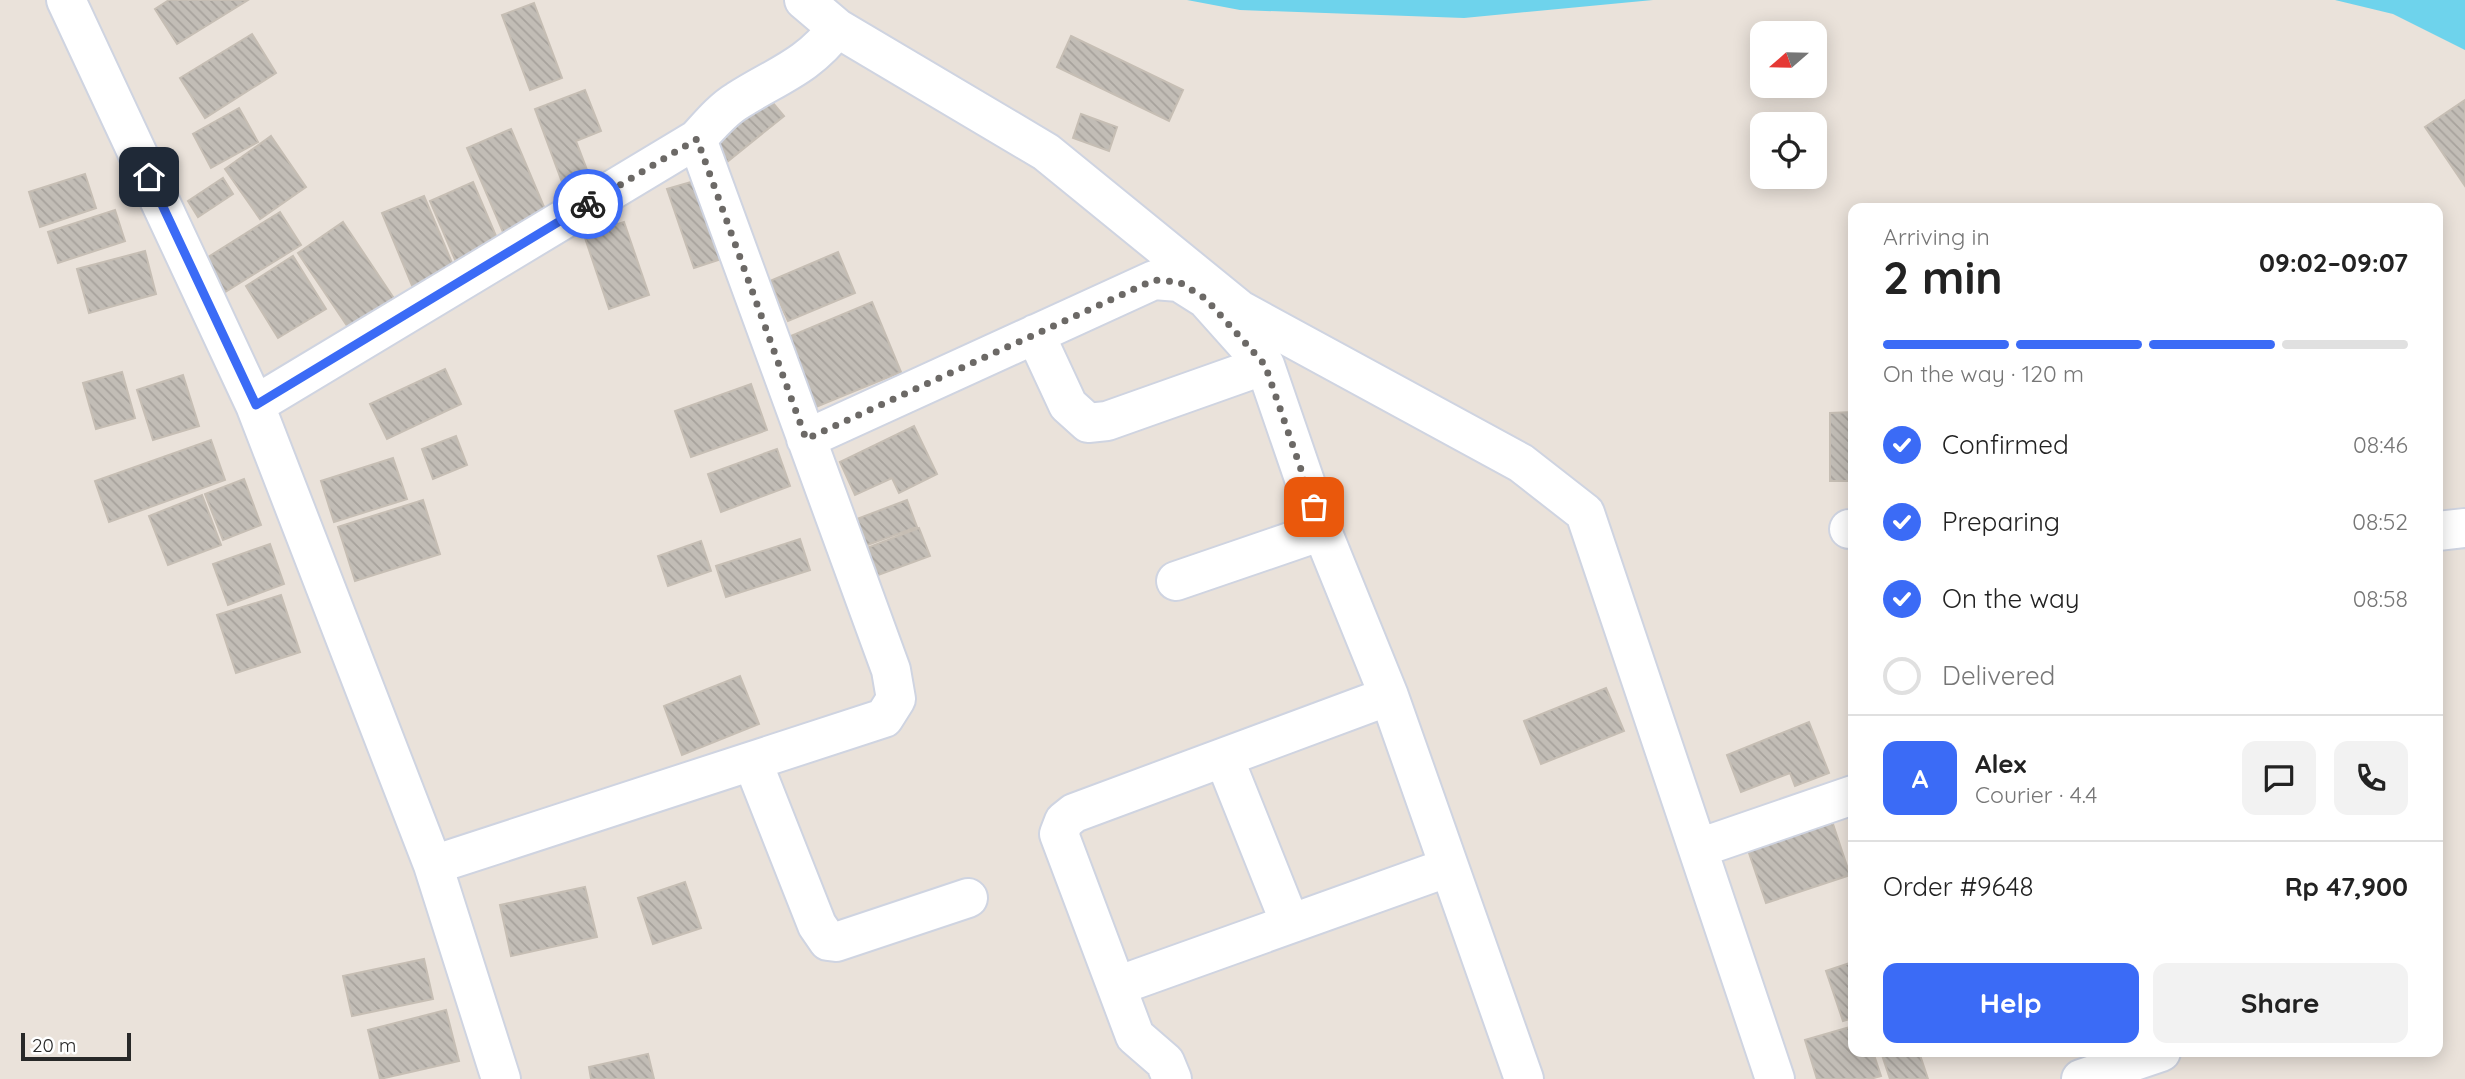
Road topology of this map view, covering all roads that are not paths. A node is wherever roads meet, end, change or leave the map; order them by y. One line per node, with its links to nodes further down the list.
1 (66, 0): 7 (street)
2 (804, 0): 3 (street)
3 (838, 28): 4 (street); 17 (street)
4 (697, 139): 7 (street); 8 (street)
5 (1035, 334): 6 (street); 6 (street); 8 (street)
6 (1265, 365): 11 (street)
7 (256, 405): 18 (street)
8 (806, 439): 15 (street)
9 (2465, 528): 10 (street)
10 (2443, 530)
11 (1322, 531): 12 (street); 13 (street)
12 (1176, 581)
13 (1389, 696): 14 (street); 19 (street)
14 (1224, 758): 21 (street); 22 (street)
15 (752, 763): 18 (street); 20 (street)
16 (1848, 797): 17 (street)
17 (1699, 848): 27 (street)
18 (433, 865): 24 (street)
19 (1449, 867): 21 (street); 26 (street)
20 (968, 898)
21 (1290, 923): 22 (street)
22 (1117, 986): 25 (street)
23 (2146, 1057): 28 (street)
24 (502, 1079)
25 (1172, 1079)
26 (1524, 1079)
27 (1775, 1079)
28 (2081, 1079)

